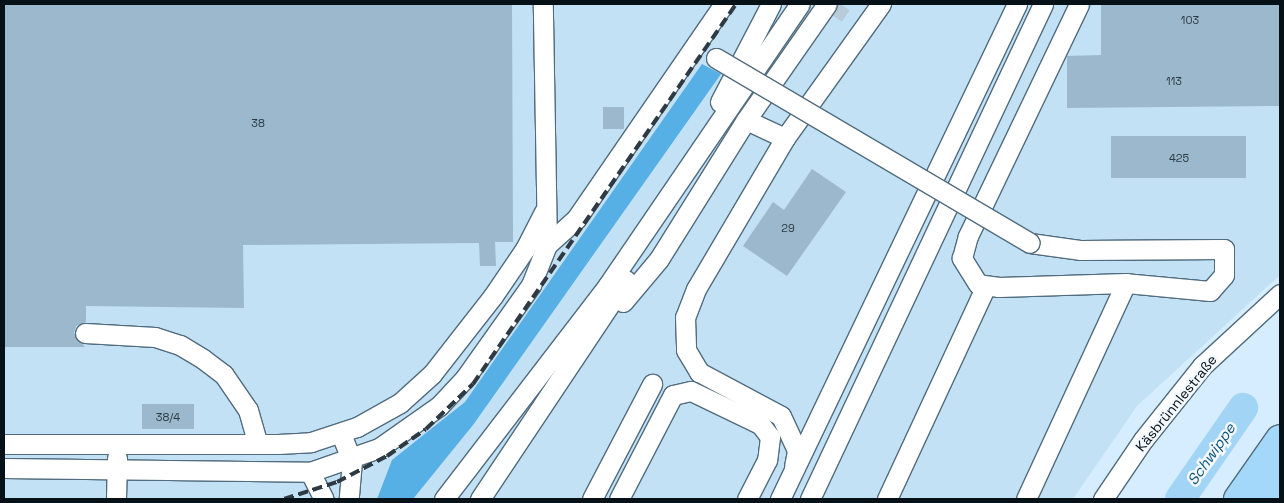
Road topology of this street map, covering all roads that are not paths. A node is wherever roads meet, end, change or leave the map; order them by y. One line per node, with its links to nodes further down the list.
1 (543, 4): 14 (street)
2 (724, 4): 11 (street)
3 (771, 4): 17 (street)
4 (800, 4): 17 (street)
5 (814, 4): 21 (street)
6 (881, 4): 13 (street)
7 (1017, 4): 32 (street)
8 (1043, 4): 43 (street)
9 (1079, 4): 18 (street)
10 (831, 10): 12 (street)
11 (696, 45): 15 (street); 16 (street, bridge)
12 (746, 120): 13 (street); 21 (street)
13 (785, 138): 32 (street)
14 (545, 211): 15 (street); 23 (street)
15 (547, 245): 28 (street)
16 (1126, 283): 18 (street); 46 (street)
17 (608, 284): 37 (street)
18 (992, 287): 44 (street); 45 (street)
19 (1280, 294): 47 (street, Käsbrünnlestraße)
20 (86, 333): 27 (street)
21 (566, 368): 38 (street)
22 (652, 384): 39 (street)
23 (341, 434): 27 (street); 28 (street)
24 (1280, 439): 48 (highway)
25 (4, 444): 26 (street)
26 (117, 444): 27 (street); 30 (street)
27 (258, 444)
28 (352, 460): 31 (street); 36 (street)
29 (4, 468): 30 (street)
30 (116, 469): 31 (street); 34 (street)
31 (310, 472): 35 (street)
32 (793, 472): 42 (street)
33 (1280, 473): 49 (highway)
34 (116, 499)
35 (324, 499)
36 (349, 499)
37 (444, 499)
38 (480, 499)
39 (592, 499)
40 (619, 499): 41 (street)
41 (747, 499)
42 (780, 499)
43 (810, 499)
44 (887, 499)
45 (900, 499)
46 (1026, 499)
47 (1103, 499)
48 (1238, 499)
49 (1262, 499)

